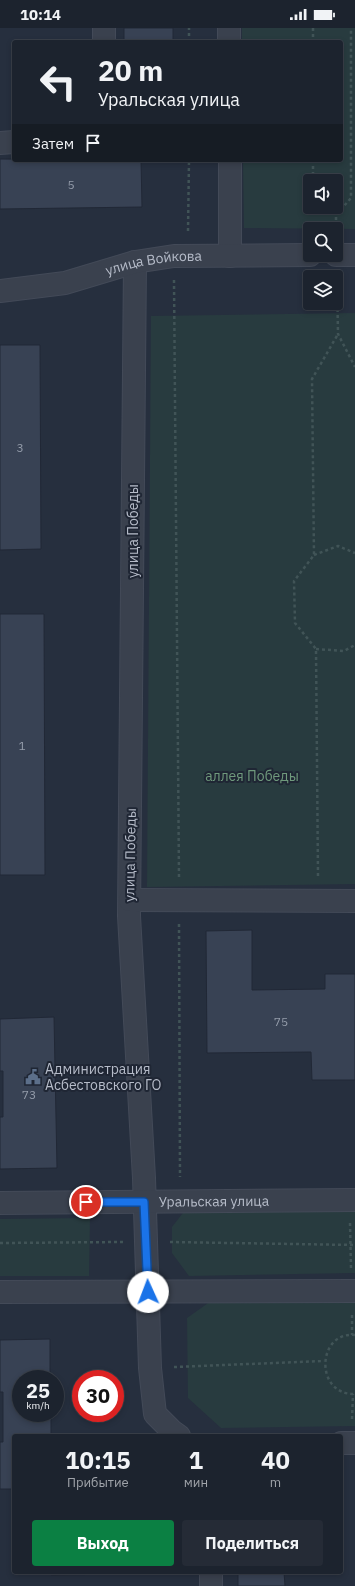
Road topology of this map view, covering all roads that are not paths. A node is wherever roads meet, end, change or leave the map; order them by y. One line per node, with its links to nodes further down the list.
1 (104, 28): 3 (street)
2 (229, 28): 4 (street)
3 (104, 40)
4 (229, 40)
5 (12, 142): 6 (street)
6 (0, 143)
7 (230, 162): 11 (street)
8 (303, 255): 11 (street, улица Войкова)
9 (343, 255): 10 (street)
10 (355, 255)
11 (230, 256): 12 (street, улица Войкова)
12 (135, 262): 13 (street, улица Войкова); 14 (street, улица Победы)
13 (0, 291)
14 (130, 900): 15 (street); 17 (street, улица Победы)
15 (355, 901)
16 (355, 1200): 17 (street, Уральская улица)
17 (144, 1202): 18 (street, Уральская улица); 21 (street, улица Победы)
18 (0, 1203)
19 (355, 1291): 21 (street)
20 (0, 1292): 21 (street)
21 (148, 1292): 22 (street, улица Победы)
22 (176, 1434)
23 (355, 1443): 24 (street)
24 (343, 1444)
25 (211, 1574): 26 (street)
26 (211, 1586)

